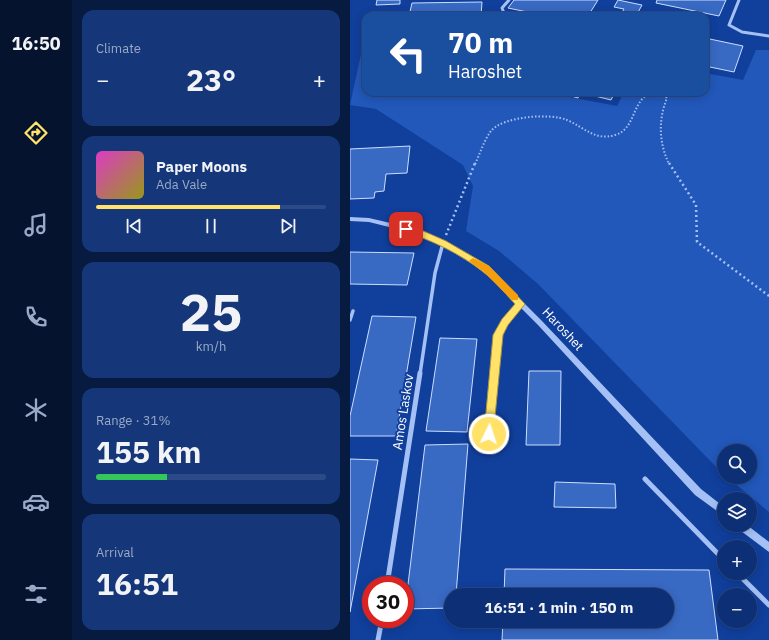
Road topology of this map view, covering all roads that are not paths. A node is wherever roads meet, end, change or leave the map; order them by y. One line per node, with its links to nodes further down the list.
1 (509, 0): 3 (street)
2 (739, 0): 4 (street)
3 (504, 12)
4 (769, 36)
5 (350, 219): 6 (street, Haroshet)
6 (443, 243): 7 (street, Haroshet); 16 (street, Amos Laskov)
7 (521, 304): 10 (street); 12 (street, Haroshet)
8 (353, 311): 9 (street)
9 (350, 320)
10 (489, 434)
11 (645, 479): 15 (street)
12 (717, 507)
13 (749, 532): 14 (street)
14 (769, 548)
15 (717, 553)
16 (388, 576)
17 (744, 580): 18 (street)
18 (769, 605)
19 (380, 628): 20 (street)
20 (378, 640)

